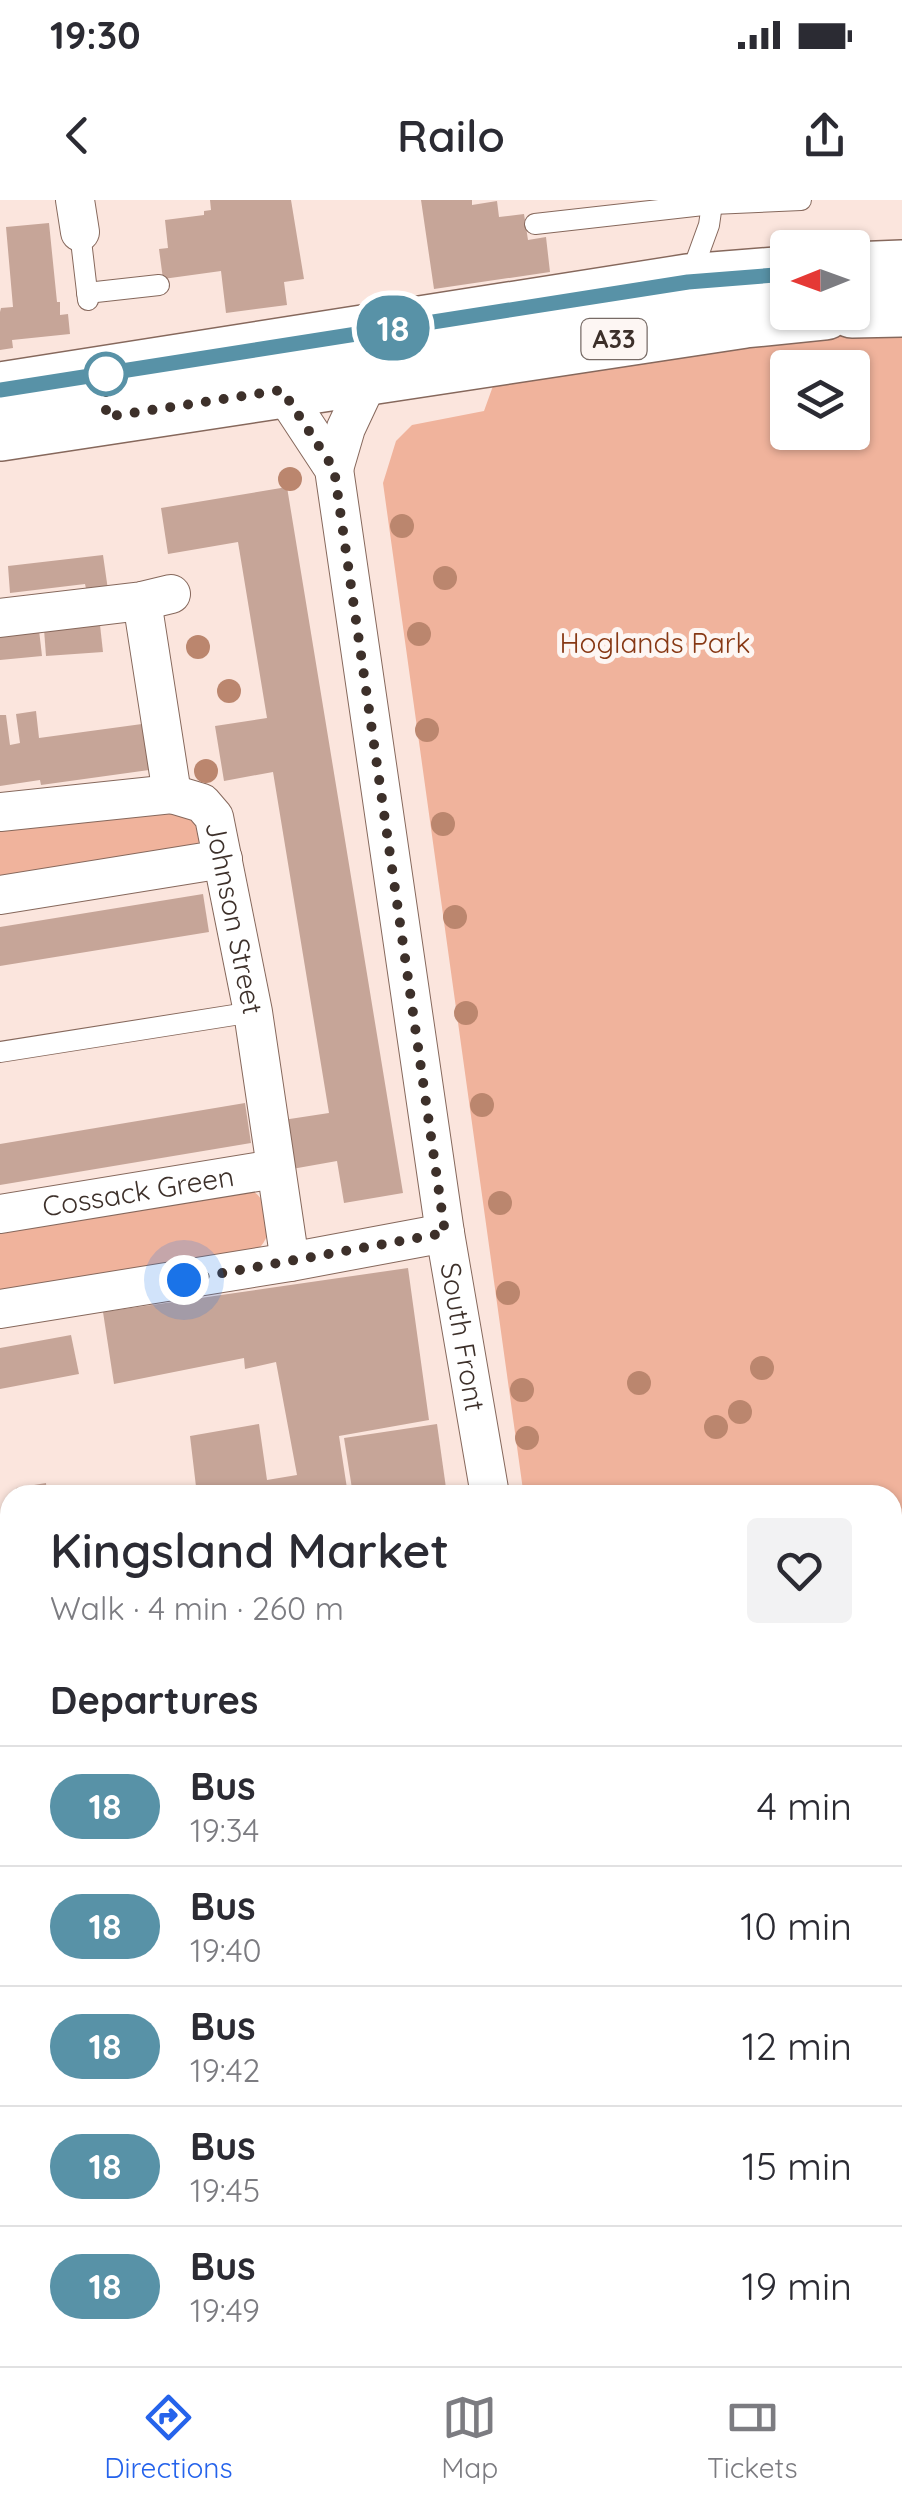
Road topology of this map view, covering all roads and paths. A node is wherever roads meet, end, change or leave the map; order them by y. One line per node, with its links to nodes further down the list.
1 (801, 200): 2 (lane)
2 (712, 204): 4 (lane); 8 (lane)
3 (79, 209): 9 (lane)
4 (535, 224)
5 (902, 268): 6 (main road)
6 (870, 269)
7 (770, 275): 8 (main road, A33)
8 (688, 282): 13 (main road, A33)
9 (158, 285)
10 (902, 309): 11 (main road)
11 (870, 310)
12 (770, 318): 14 (main road, A33)
13 (289, 368): 14 (main road, A33); 15 (main road, A33); 16 (main road, A33); 17 (street, South Front)
14 (368, 379): 17 (street, South Front)
15 (0, 390)
16 (0, 433)
17 (334, 469): 27 (street, South Front)
18 (0, 618): 19 (street, Johnson Street)
19 (172, 794): 20 (street); 21 (street, Johnson Street)
20 (0, 812)
21 (224, 859): 22 (street); 23 (street, Johnson Street)
22 (0, 895)
23 (253, 1012): 24 (lane); 25 (street, Johnson Street)
24 (0, 1052)
25 (275, 1169): 26 (street, Cossack Green); 28 (street, Johnson Street)
26 (0, 1214)
27 (445, 1233): 28 (street); 30 (street, South Front)
28 (290, 1262): 29 (street)
29 (0, 1309)
30 (488, 1485)

